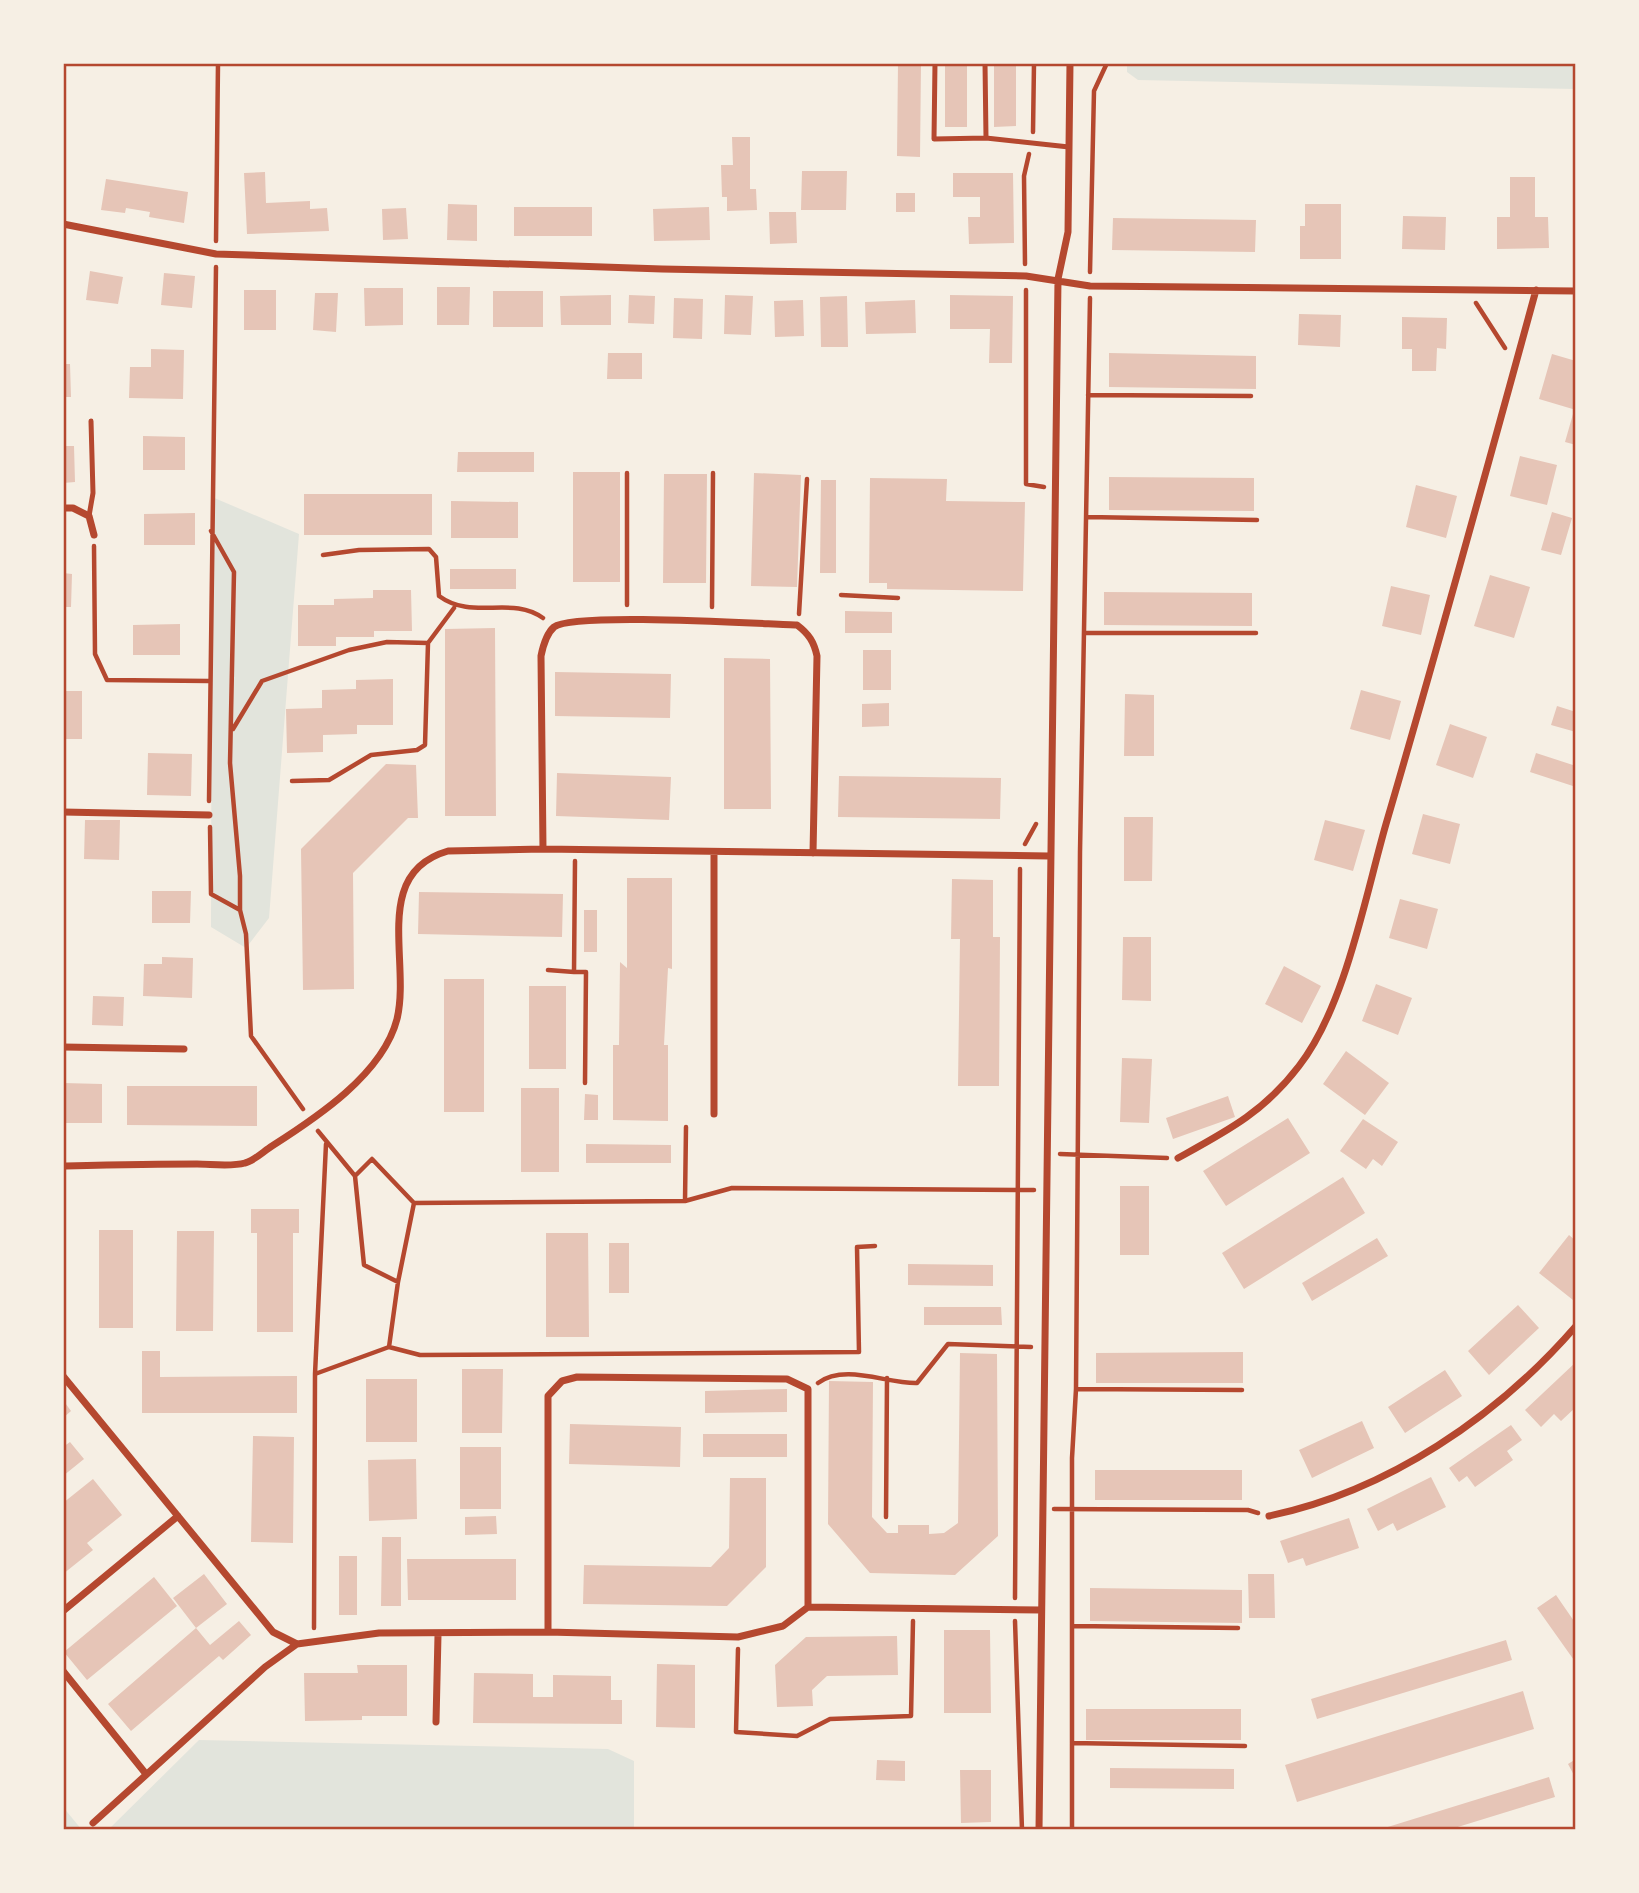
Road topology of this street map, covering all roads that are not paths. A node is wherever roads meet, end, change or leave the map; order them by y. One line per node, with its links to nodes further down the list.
1 (935, 63): 4 (lane)
2 (985, 63): 4 (lane)
3 (1070, 63): 5 (street)
4 (986, 138): 5 (lane)
5 (1069, 147): 7 (street)
6 (63, 224): 7 (street)
7 (1058, 279): 8 (street); 19 (street)
8 (1536, 290): 9 (street); 23 (street)
9 (1576, 291)
10 (91, 421): 12 (lane)
11 (63, 508): 12 (street)
12 (89, 516): 13 (street)
13 (94, 535)
14 (63, 812): 15 (street)
15 (209, 815)
16 (542, 849): 17 (street); 18 (street); 24 (street)
17 (714, 852): 18 (street); 22 (street)
18 (813, 853): 19 (street)
19 (1049, 856): 30 (street)
20 (63, 1047): 21 (street)
21 (184, 1049)
22 (714, 1114)
23 (1178, 1158)
24 (63, 1166)
25 (1576, 1326): 28 (street)
26 (63, 1376): 27 (street)
27 (178, 1516): 31 (street); 34 (street)
28 (1269, 1516)
29 (808, 1607): 30 (street); 32 (street); 32 (street)
30 (1041, 1609): 39 (street)
31 (63, 1611)
32 (548, 1632): 33 (street)
33 (438, 1635): 34 (street); 36 (street)
34 (298, 1644): 37 (street)
35 (63, 1671): 37 (street)
36 (436, 1722)
37 (146, 1774): 38 (street)
38 (93, 1824)
39 (1039, 1830)

